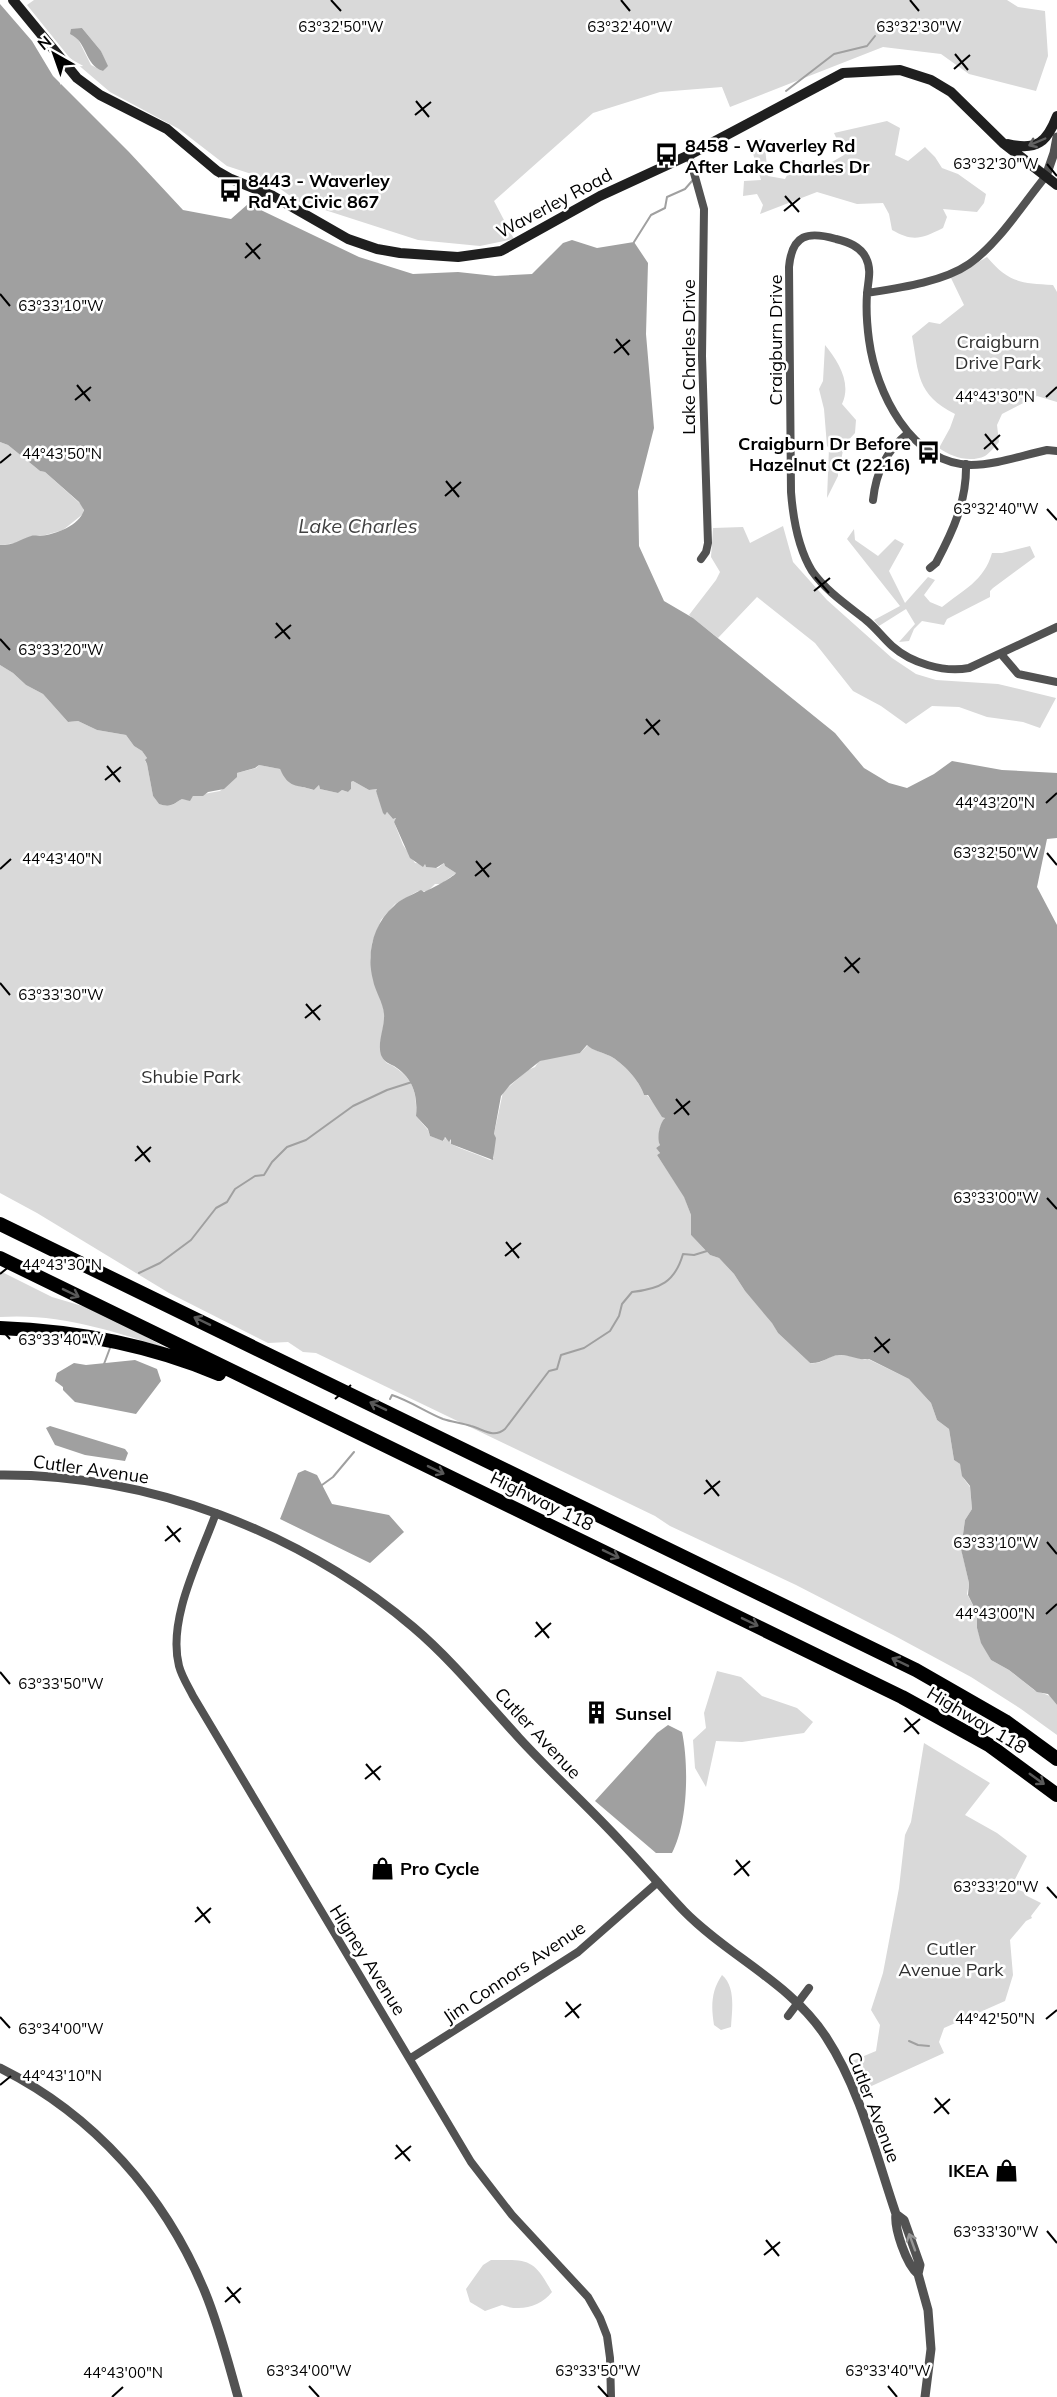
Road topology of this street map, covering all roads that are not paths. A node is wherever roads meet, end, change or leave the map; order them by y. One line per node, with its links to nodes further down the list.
1 (13, 0): 5 (main road, Waverley Road)
2 (1057, 116): 4 (main road, one-way to 4)
3 (1057, 137): 6 (street)
4 (1003, 143): 5 (main road, Waverley Road); 6 (main road, Waverley Road)
5 (689, 155): 13 (street, Lake Charles Drive)
6 (1046, 176): 7 (main road, Waverley Road); 8 (street)
7 (1057, 185)
8 (867, 293): 9 (street, Craigburn Drive); 16 (street, Craigburn Drive)
9 (908, 432): 11 (street, Craigburn Drive); 12 (street)
10 (1057, 451): 11 (street, Craigburn Drive)
11 (966, 464): 14 (street)
12 (873, 500)
13 (701, 559)
14 (930, 568)
15 (1057, 627): 16 (street, Craigburn Drive)
16 (1001, 654): 17 (street)
17 (1057, 682)
18 (0, 1214): 21 (highway)
19 (0, 1224): 21 (highway, Highway 118)
20 (0, 1258): 23 (highway, Highway 118, one-way to 23)
21 (144, 1294): 26 (highway, Highway 118, one-way to 21)
22 (0, 1328): 23 (highway)
23 (408, 1456): 27 (highway, Highway 118, one-way to 27)
24 (0, 1475): 25 (street, Cutler Avenue)
25 (216, 1513): 28 (street, Cutler Avenue); 32 (street, Higney Avenue)
26 (1057, 1759)
27 (1057, 1795)
28 (658, 1882): 30 (street, Cutler Avenue); 32 (street, Jim Connors Avenue)
29 (809, 1988): 30 (street)
30 (797, 2004): 31 (street); 36 (street, Cutler Avenue)
31 (788, 2016)
32 (411, 2058): 35 (street, Higney Avenue)
33 (0, 2068): 34 (street)
34 (238, 2397)
35 (611, 2397)
36 (925, 2397)

